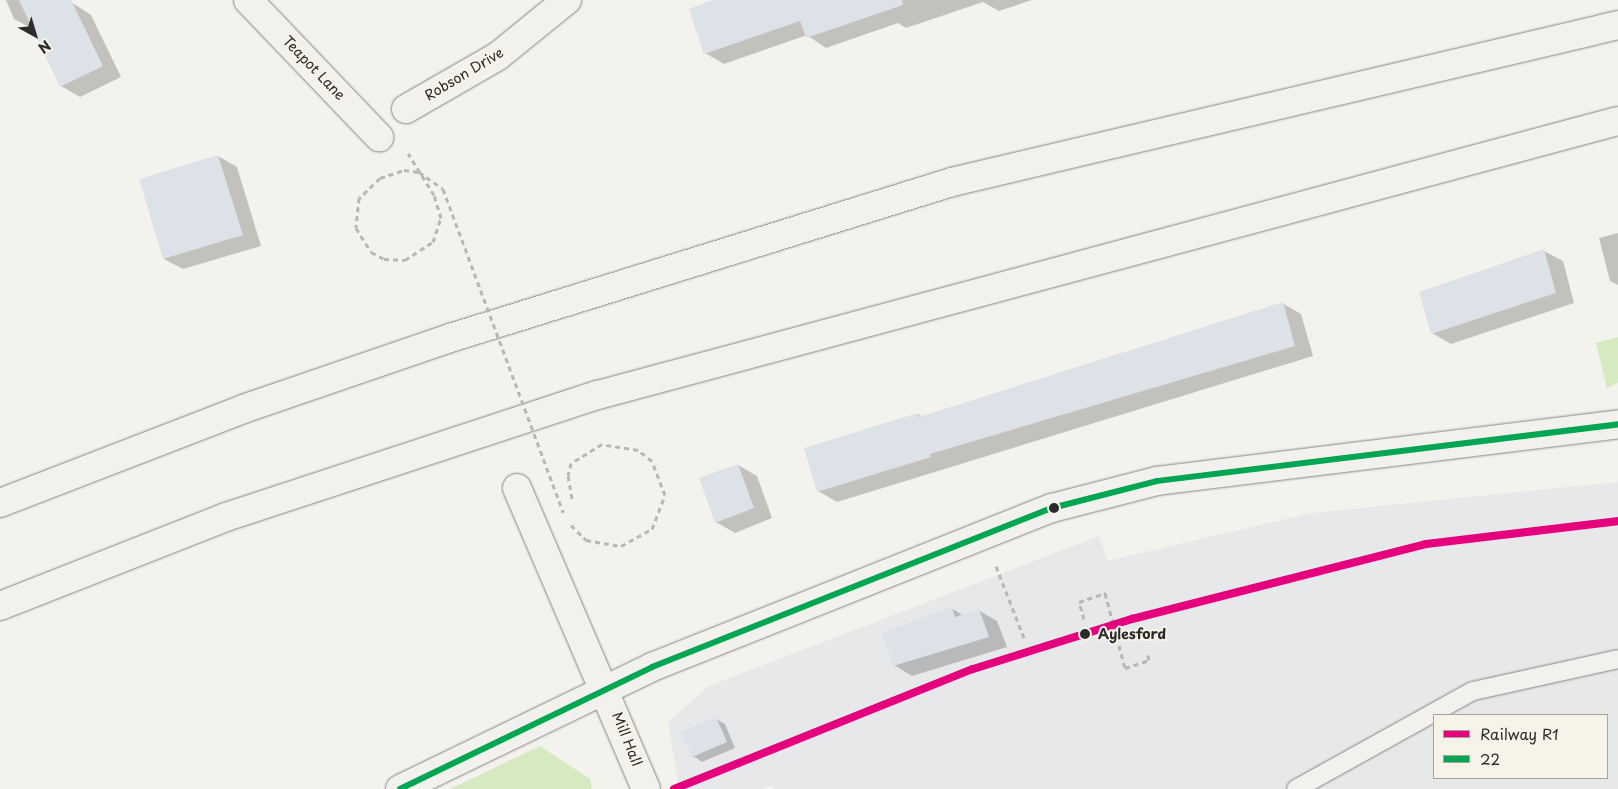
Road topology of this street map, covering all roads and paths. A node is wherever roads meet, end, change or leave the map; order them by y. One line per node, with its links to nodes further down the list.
1 (248, 0): 6 (main road, Teapot Lane)
2 (567, 0): 4 (main road, Robson Drive)
3 (1618, 25): 10 (main road)
4 (406, 109): 9 (path, bridge)
5 (1618, 121): 12 (main road)
6 (379, 137)
7 (1618, 424): 17 (main road)
8 (517, 488): 17 (main road, Mill Hall)
9 (572, 499)
10 (0, 503)
11 (994, 561): 14 (path)
12 (0, 606)
13 (1084, 619): 15 (path)
14 (1024, 638)
15 (1147, 652)
16 (1618, 659): 20 (lane)
17 (607, 690): 18 (main road); 19 (main road, Mill Hall)
18 (400, 789)
19 (646, 789)
20 (1296, 789)

